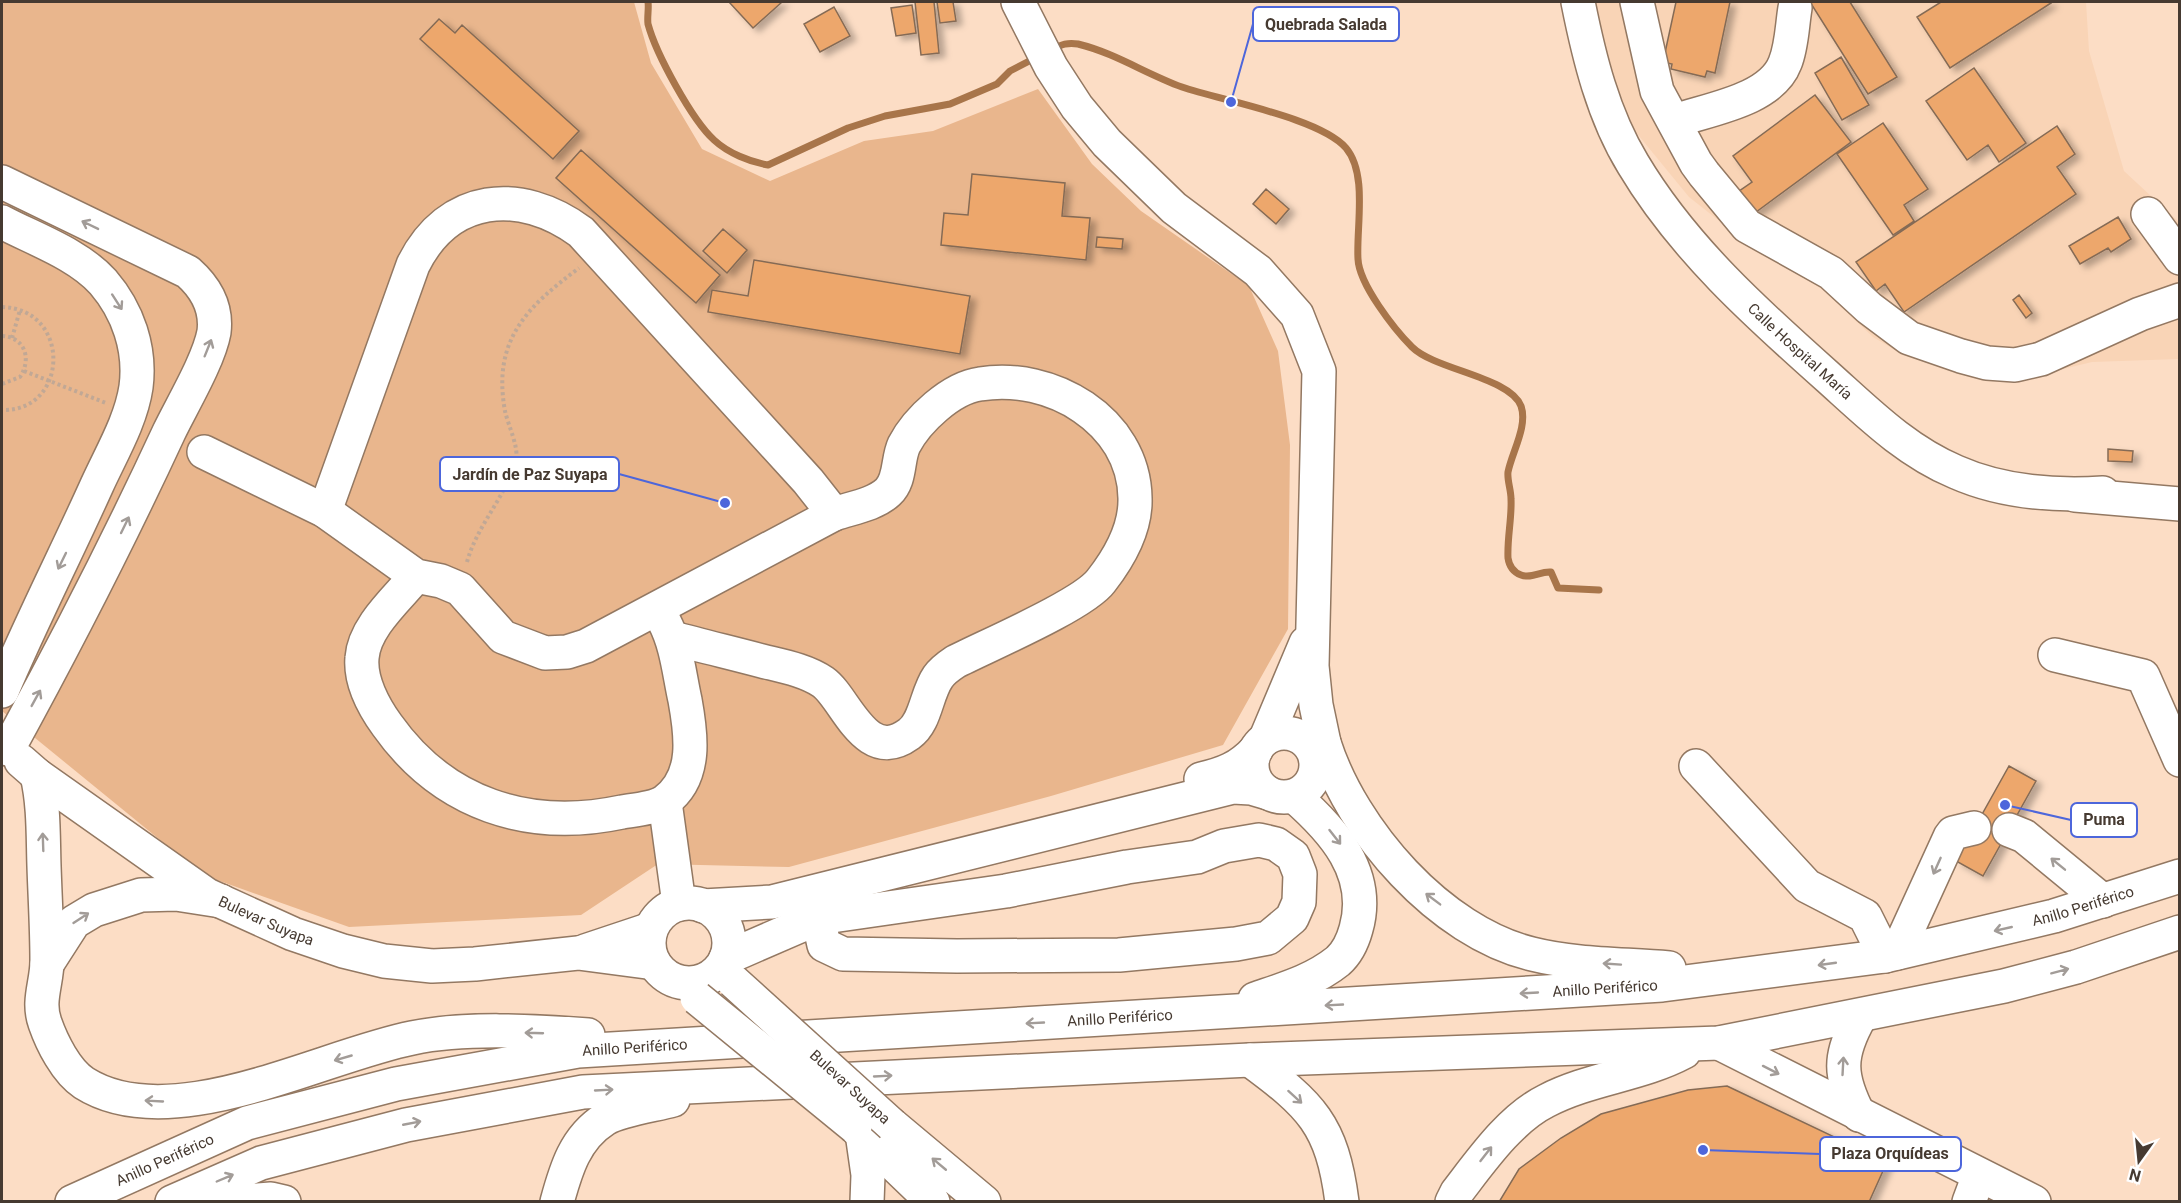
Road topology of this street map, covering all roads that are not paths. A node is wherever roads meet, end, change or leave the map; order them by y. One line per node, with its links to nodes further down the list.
1 (1018, 2): 19 (main road)
2 (1578, 2): 13 (main road, Calle Hospital María)
3 (1637, 2): 5 (main road)
4 (1795, 8): 5 (main road)
5 (1674, 121): 10 (main road)
6 (2, 182): 26 (main road, one-way to 6)
7 (2148, 214): 9 (main road)
8 (2, 222): 22 (main road, one-way to 22)
9 (2180, 258)
10 (2180, 300)
11 (204, 452): 15 (main road)
12 (2180, 488): 13 (main road, Calle Hospital María)
13 (2075, 495): 14 (main road)
14 (2180, 504)
15 (325, 511): 16 (main road); 17 (main road)
16 (834, 514): 18 (main road); 20 (main road)
17 (416, 576): 18 (main road); 31 (main road)
18 (657, 608): 20 (main road)
19 (1312, 627): 23 (main road); 24 (main road)
20 (673, 638): 31 (main road)
21 (2055, 655): 27 (main road)
22 (2, 691)
23 (1281, 707): 24 (main road); 25 (main road)
24 (1320, 741): 25 (main road); 30 (main road); 47 (main road, one-way to 24)
25 (1261, 744): 30 (main road); 34 (main road)
26 (5, 747): 29 (main road, Bulevar Suyapa)
27 (2180, 760)
28 (1696, 766): 44 (main road)
29 (37, 775): 36 (main road, Bulevar Suyapa); 46 (main road, one-way to 29)
30 (1281, 794): 34 (main road); 49 (main road, one-way to 49)
31 (665, 802): 39 (main road)
32 (1974, 828): 44 (main road, one-way to 44)
33 (2009, 830): 37 (main road, one-way to 33)
34 (923, 867): 38 (main road)
35 (2180, 876): 37 (main road, Anillo Periférico)
36 (221, 901): 43 (main road, Bulevar Suyapa); 46 (main road, one-way to 36)
37 (2103, 901): 44 (main road, Anillo Periférico, one-way to 44)
38 (772, 902): 39 (main road); 45 (main road)
39 (691, 905): 41 (main road); 45 (main road)
40 (818, 918): 40 (main road); 45 (main road)
41 (651, 929): 43 (main road, Bulevar Suyapa); 48 (main road)
42 (2180, 932): 50 (main road, one-way to 42)
43 (578, 953): 48 (main road, Bulevar Suyapa)
44 (1891, 955): 47 (main road, Anillo Periférico, one-way to 47)
45 (727, 963): 48 (main road); 56 (main road, Bulevar Suyapa, bridge)
46 (47, 964): 51 (main road, one-way to 46)
47 (1755, 974): 49 (main road, Anillo Periférico, one-way to 49)
48 (676, 981): 56 (main road, Bulevar Suyapa, bridge)
49 (1214, 1012): 51 (main road, Anillo Periférico, one-way to 51)
50 (1860, 1017): 52 (main road); 55 (main road, one-way to 50)
51 (698, 1043): 58 (main road, Anillo Periférico)
52 (1710, 1043): 53 (main road); 55 (main road, one-way to 55); 67 (main road, one-way to 52)
53 (1250, 1060): 54 (main road, one-way to 53); 66 (main road, one-way to 66)
54 (742, 1082): 59 (main road, one-way to 54); 62 (main road)
55 (1858, 1115): 57 (main road)
56 (870, 1128): 63 (main road); 64 (main road, Bulevar Suyapa); 65 (main road, Bulevar Suyapa, one-way to 56)
57 (1974, 1188): 68 (main road)
58 (72, 1202)
59 (172, 1202)
60 (232, 1202): 61 (main road)
61 (284, 1202)
62 (557, 1202)
63 (867, 1202)
64 (933, 1202)
65 (984, 1202)
66 (1342, 1202)
67 (1452, 1202)
68 (2034, 1202)

